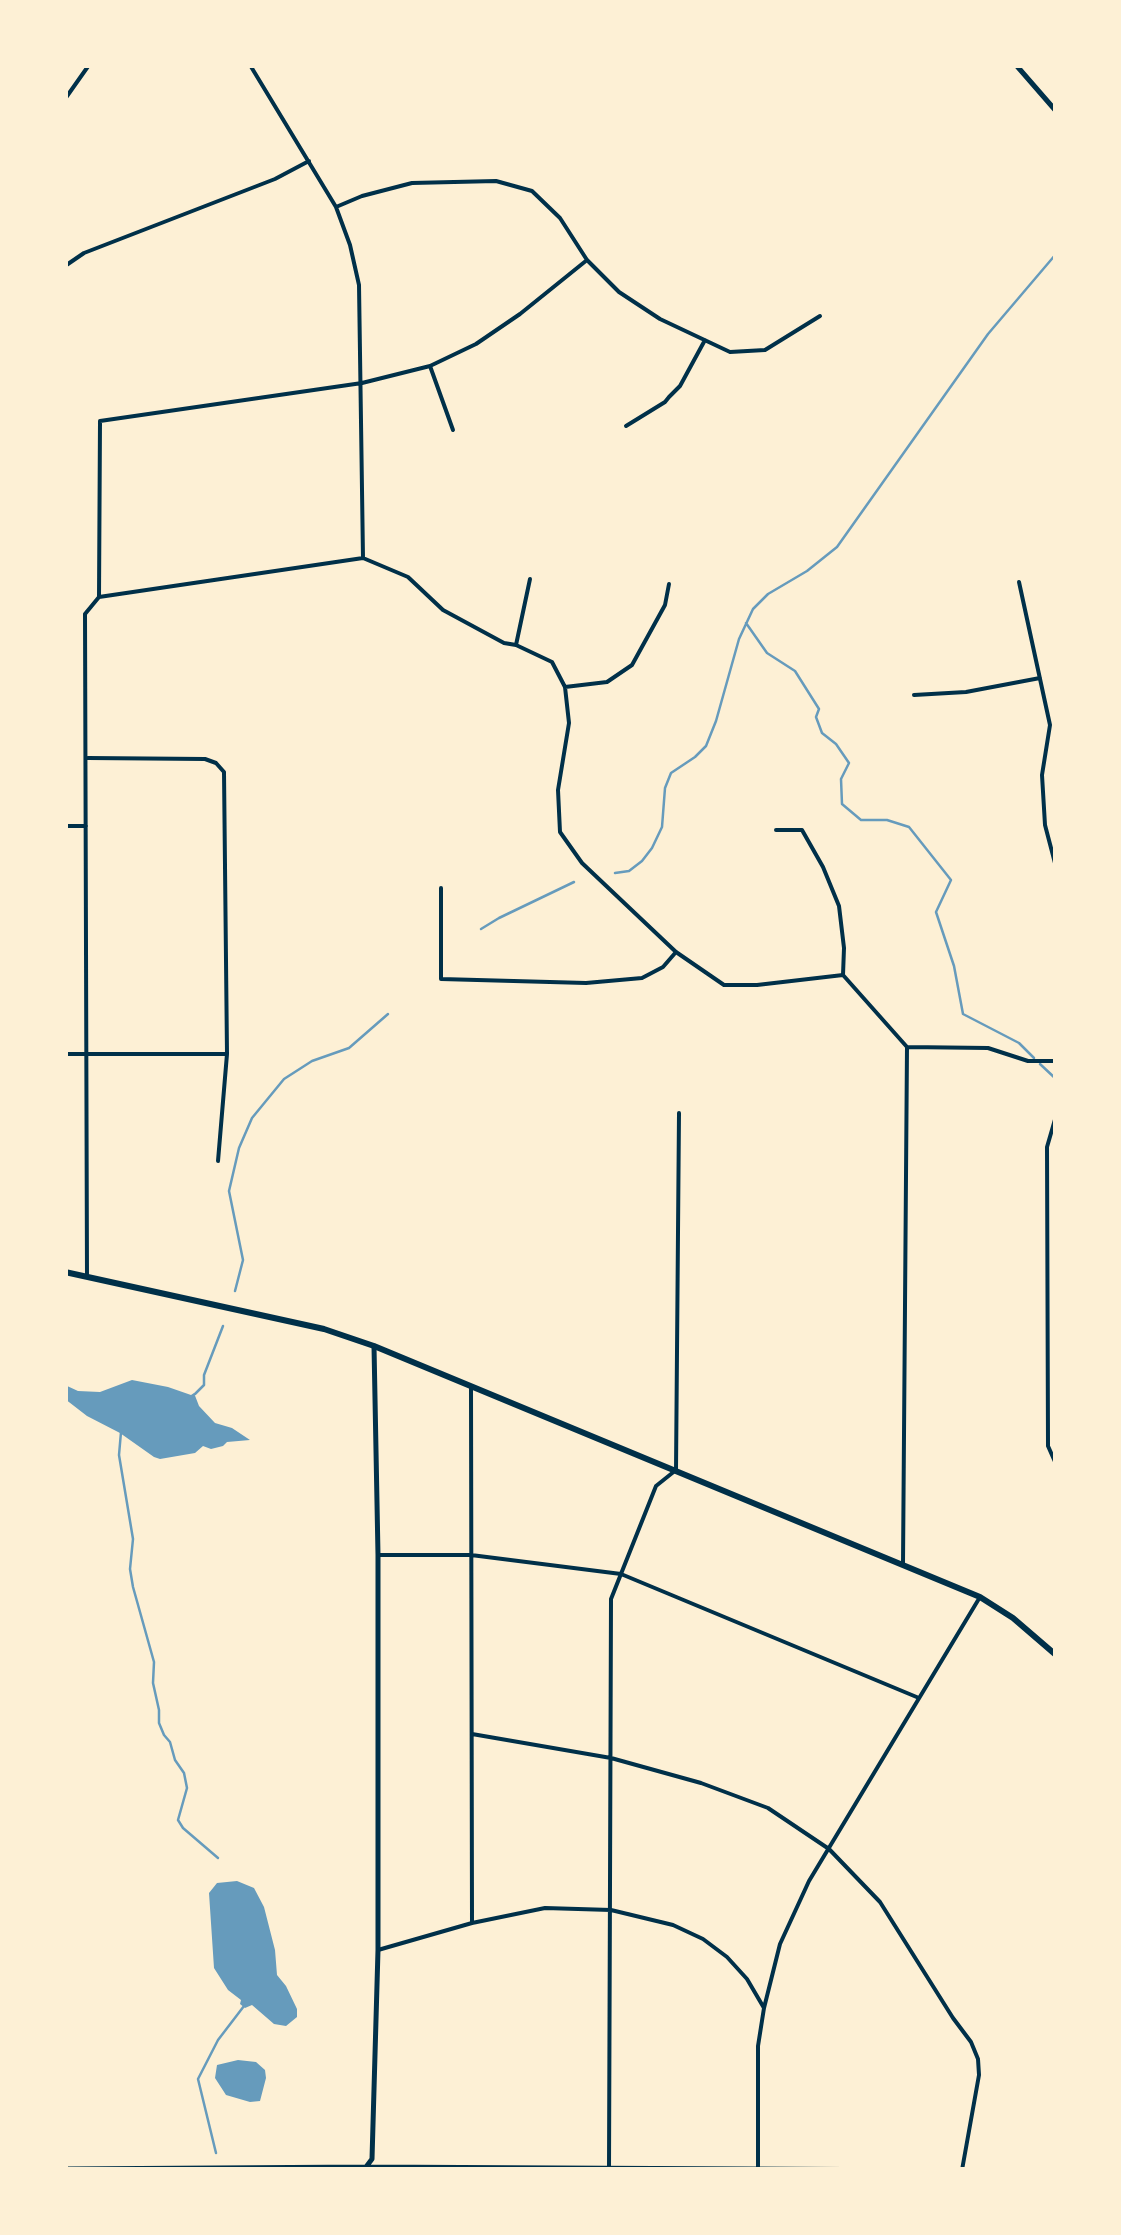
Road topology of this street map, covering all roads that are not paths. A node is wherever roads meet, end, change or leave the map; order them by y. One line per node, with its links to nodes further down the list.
1 (89, 65): 4 (street)
2 (250, 65): 6 (street)
3 (1016, 65): 5 (street)
4 (65, 98)
5 (1056, 111)
6 (308, 161): 7 (street); 9 (street)
7 (336, 207): 8 (street); 13 (street)
8 (587, 260): 11 (street); 12 (street)
9 (65, 266)
10 (820, 316): 11 (street)
11 (704, 340): 14 (street)
12 (430, 366): 13 (street); 15 (street)
13 (362, 383): 16 (street); 20 (street)
14 (626, 426)
15 (452, 430)
16 (363, 558): 20 (street); 21 (street)
17 (530, 579): 21 (street)
18 (1019, 582): 22 (street)
19 (669, 584): 23 (street)
20 (99, 597): 26 (street)
21 (516, 645): 23 (street)
22 (1040, 678): 24 (street); 25 (street)
23 (565, 687): 32 (street)
24 (914, 696)
25 (1053, 723): 30 (street)
26 (86, 758): 28 (street); 37 (street)
27 (65, 826): 28 (street)
28 (86, 826): 36 (street)
29 (776, 830): 33 (street)
30 (1056, 866)
31 (441, 888): 32 (street)
32 (676, 952): 33 (street)
33 (844, 975): 34 (street)
34 (906, 1048): 38 (street); 50 (street)
35 (65, 1054): 36 (street)
36 (88, 1054): 37 (street); 43 (street)
37 (227, 1054): 41 (street)
38 (1056, 1061)
39 (679, 1113): 47 (street)
40 (1056, 1116): 46 (street)
41 (218, 1161)
42 (65, 1272): 43 (main road)
43 (87, 1277): 44 (main road)
44 (374, 1346): 45 (main road); 48 (street)
45 (471, 1386): 47 (main road); 49 (street)
46 (1056, 1464)
47 (676, 1470): 50 (main road); 51 (street)
48 (378, 1555): 49 (street); 60 (street)
49 (472, 1555): 51 (street); 55 (street)
50 (903, 1564): 52 (main road)
51 (621, 1574): 54 (street); 56 (street)
52 (980, 1597): 53 (main road); 54 (street)
53 (1056, 1655)
54 (918, 1698): 57 (street)
55 (472, 1734): 56 (street); 59 (street)
56 (611, 1758): 57 (street); 58 (street)
57 (829, 1849): 61 (street); 70 (street)
58 (611, 1910): 59 (street); 61 (street); 63 (street)
59 (472, 1923): 60 (street)
60 (378, 1950): 62 (street)
61 (764, 2008): 64 (street)
62 (366, 2168): 63 (street); 67 (street)
63 (609, 2168): 64 (street)
64 (758, 2168): 68 (street)
65 (65, 2169): 66 (street)
66 (140, 2169): 67 (street)
67 (216, 2169)
68 (922, 2170): 69 (street)
69 (940, 2170)
70 (962, 2170)
71 (1006, 2170): 72 (street)
72 (1056, 2170)

